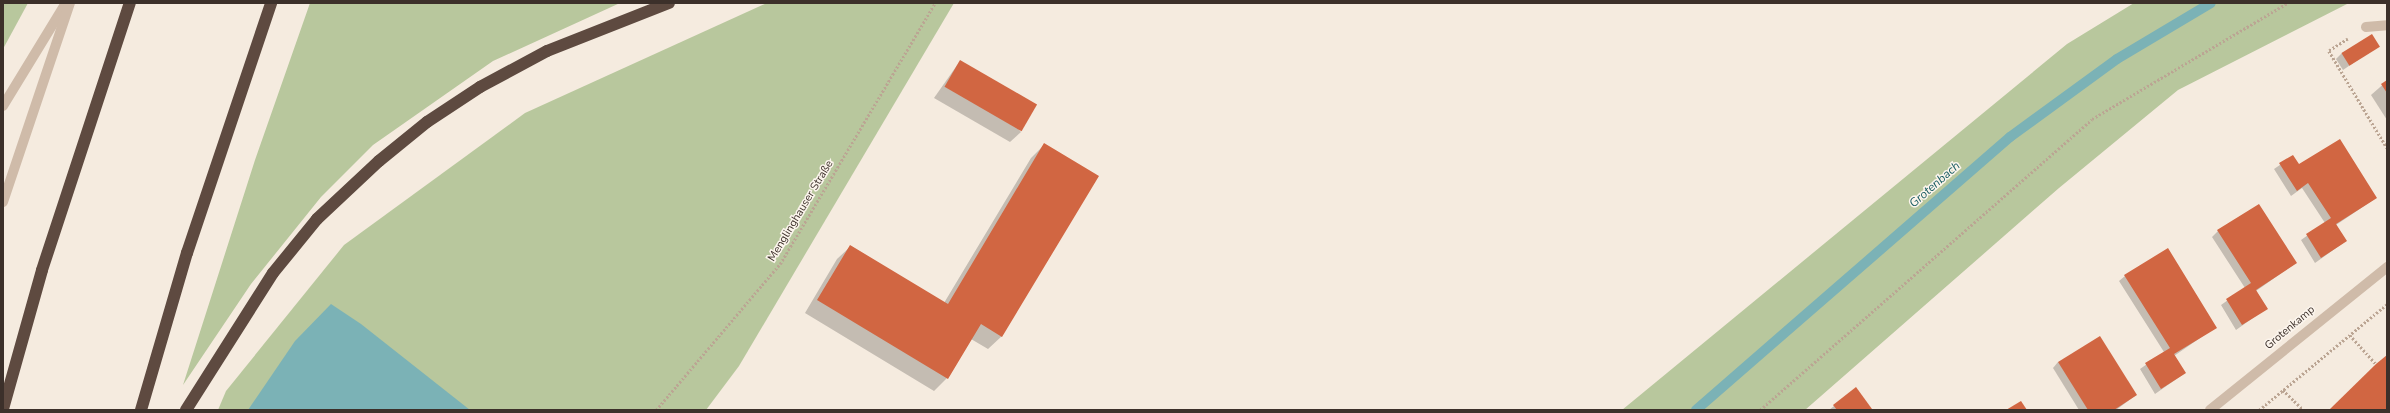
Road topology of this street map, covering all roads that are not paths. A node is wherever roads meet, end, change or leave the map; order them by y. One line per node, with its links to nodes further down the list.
1 (66, 3): 8 (street)
2 (70, 3): 9 (street)
3 (130, 3): 11 (highway)
4 (271, 3): 12 (highway)
5 (669, 3): 13 (highway)
6 (2387, 25): 7 (street)
7 (2366, 27)
8 (3, 106)
9 (3, 202)
10 (2387, 267): 14 (street, Grotenkamp)
11 (3, 409)
12 (141, 410)
13 (186, 410)
14 (2210, 410)

